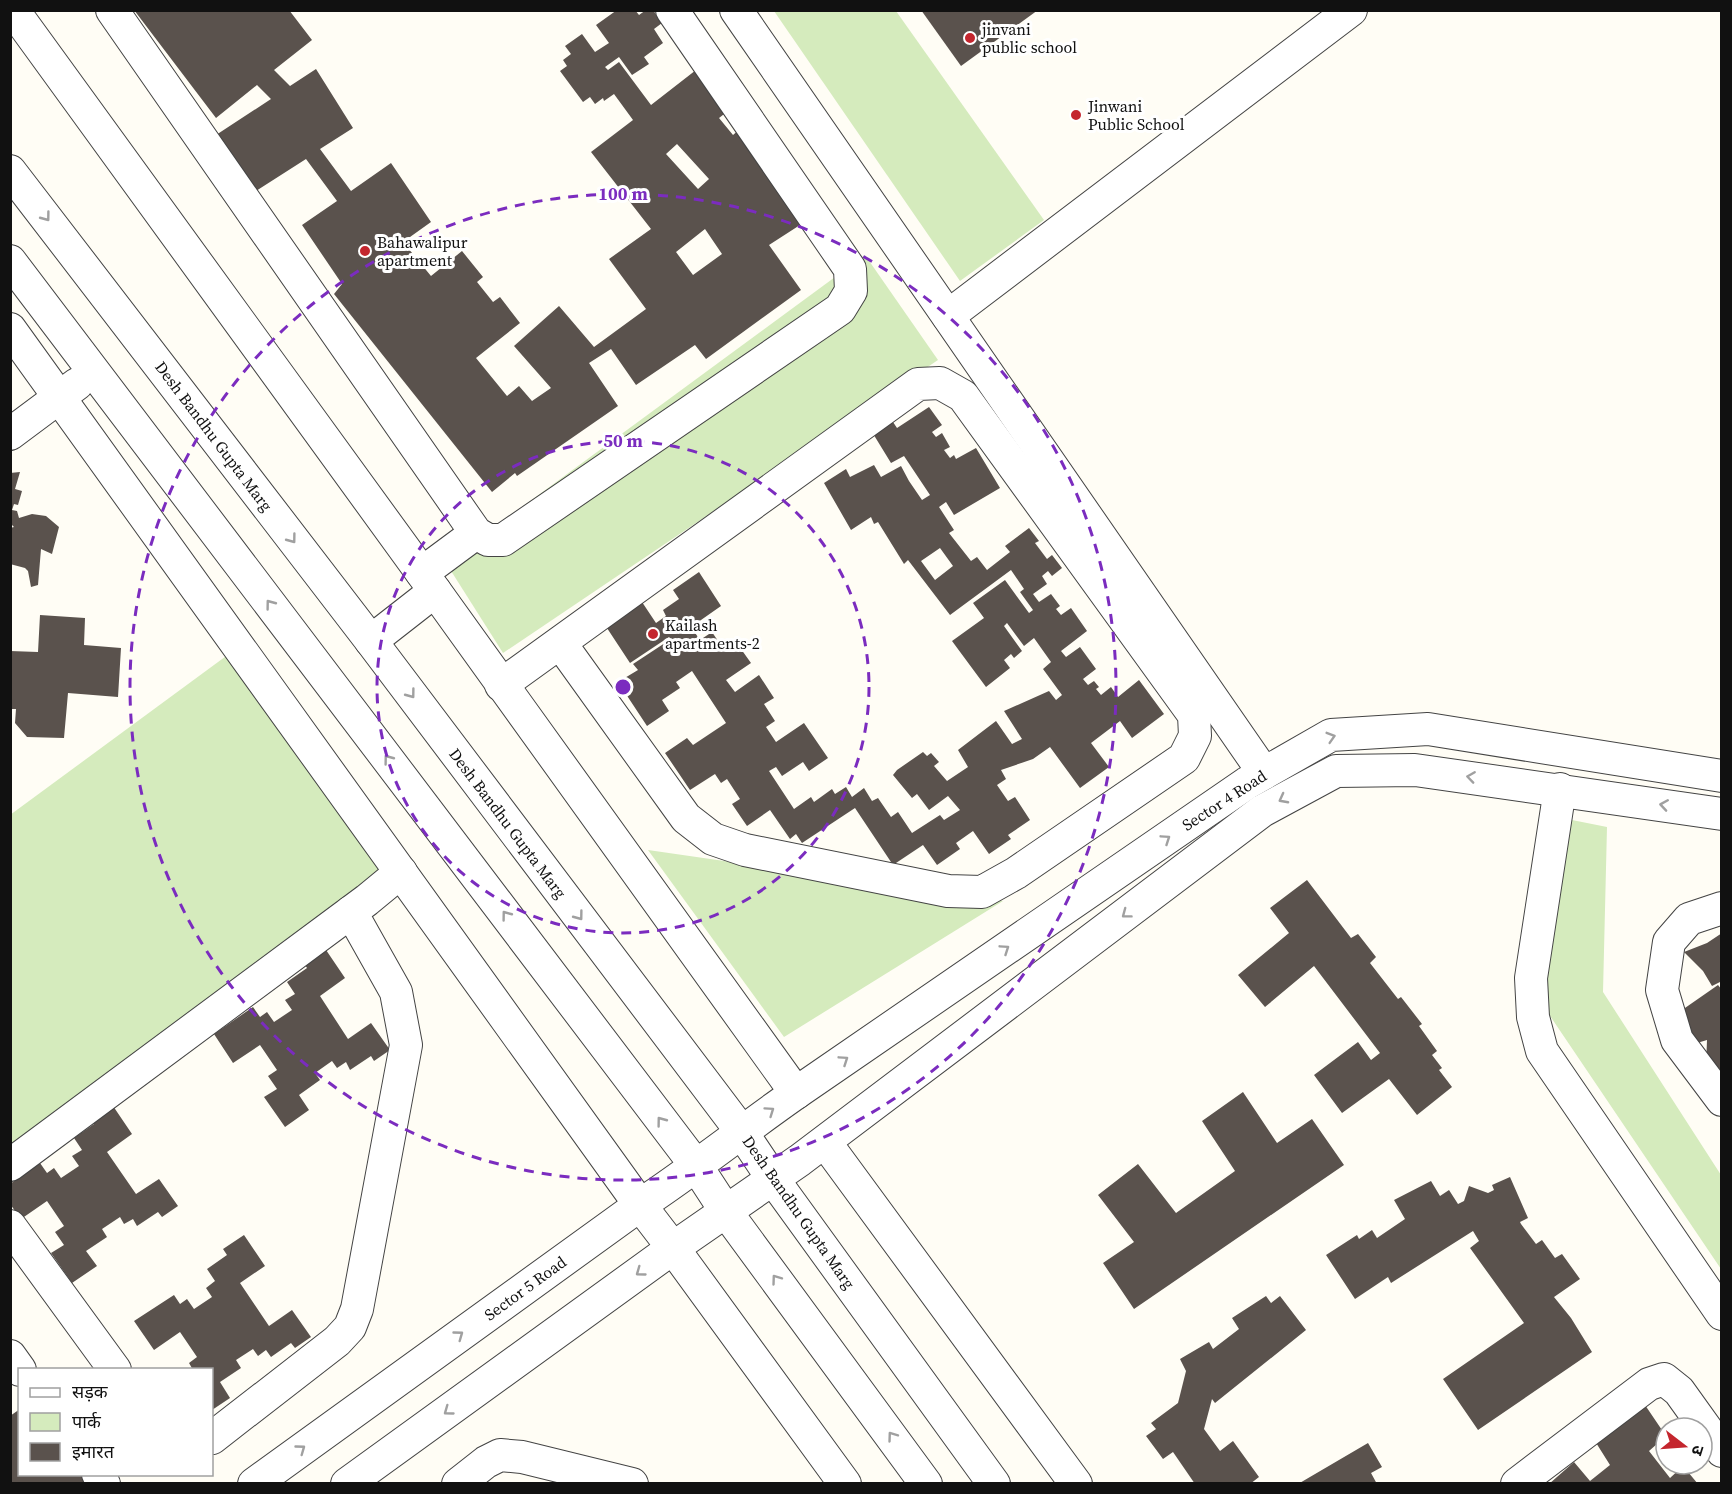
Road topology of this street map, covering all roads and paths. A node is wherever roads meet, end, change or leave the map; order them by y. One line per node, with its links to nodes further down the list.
1 (13, 10): 15 (street)
2 (112, 10): 14 (street)
3 (672, 10): 14 (street)
4 (736, 10): 8 (street)
5 (1351, 10): 8 (street)
6 (10, 171): 16 (street, Desh Bandhu Gupta Marg, one-way to 16)
7 (10, 261): 9 (street)
8 (948, 316): 19 (street)
9 (61, 327): 10 (street); 11 (street)
10 (16, 350): 12 (street)
11 (94, 371): 12 (street); 31 (street, one-way to 11)
12 (60, 397): 13 (street); 23 (street)
13 (10, 434)
14 (476, 533): 15 (street)
15 (428, 582): 16 (street); 18 (street)
16 (371, 641): 28 (street, Desh Bandhu Gupta Marg, one-way to 28)
17 (561, 644): 17 (street); 18 (street)
18 (501, 685): 26 (street)
19 (1264, 773): 20 (street, Sector 4 Road, one-way to 20); 26 (street, Sector 4 Road, one-way to 19)
20 (1722, 776)
21 (1560, 789): 22 (street, Sector 4 Road, one-way to 21); 29 (street, Sector 4 Road, one-way to 29); 37 (street)
22 (1722, 814)
23 (401, 872): 25 (street); 33 (street)
24 (1722, 908): 27 (street)
25 (351, 912): 30 (street); 39 (street)
26 (796, 1093): 28 (street, Sector 5 Road, one-way to 26)
27 (1722, 1100)
28 (741, 1131): 31 (street, Sector 5 Road); 32 (street, Desh Bandhu Gupta Marg)
29 (825, 1142): 32 (street); 48 (street)
30 (10, 1165)
31 (697, 1167): 33 (street, Sector 5 Road); 34 (street)
32 (773, 1179): 34 (street); 47 (street, Desh Bandhu Gupta Marg)
33 (640, 1205): 36 (street); 41 (street, Sector 5 Road, one-way to 33)
34 (727, 1213): 36 (street); 46 (street, one-way to 34)
35 (10, 1226): 38 (street)
36 (673, 1248): 42 (street, one-way to 42); 45 (street)
37 (1722, 1314)
38 (114, 1368)
39 (213, 1437)
40 (1722, 1451): 49 (street)
41 (254, 1484)
42 (347, 1484)
43 (458, 1484): 44 (street)
44 (632, 1484)
45 (844, 1484)
46 (926, 1484)
47 (994, 1484)
48 (1076, 1484)
49 (1517, 1484)

